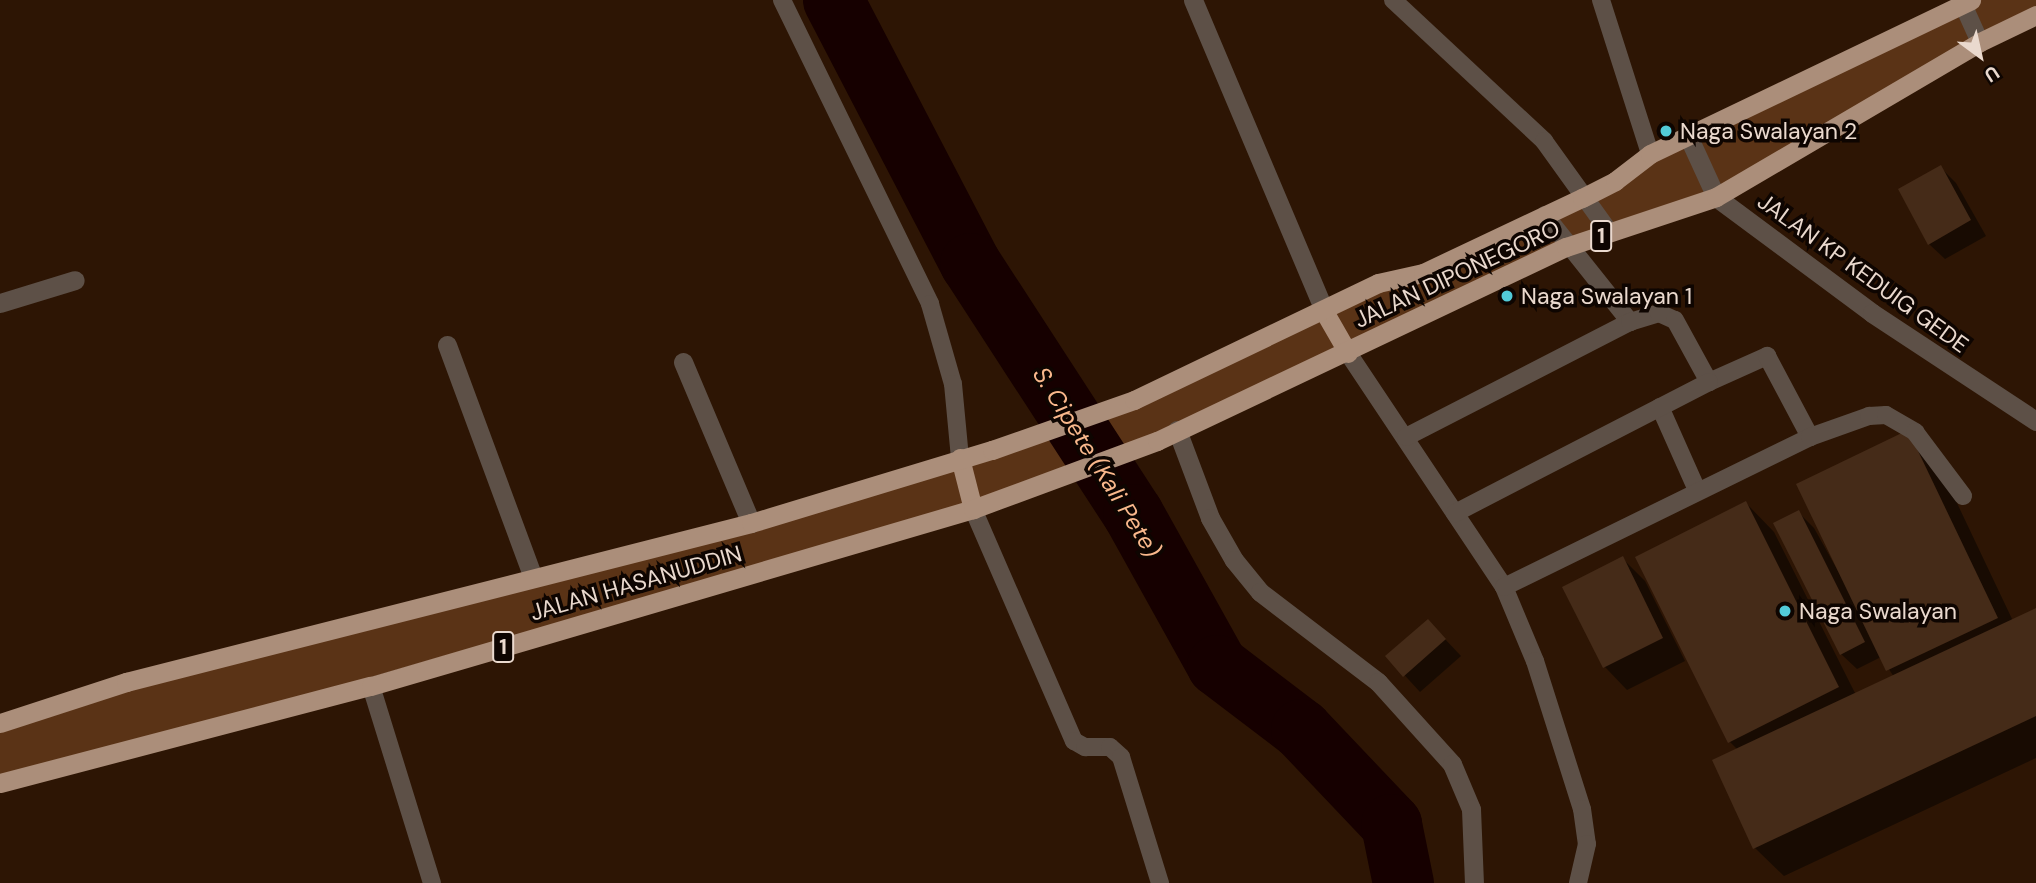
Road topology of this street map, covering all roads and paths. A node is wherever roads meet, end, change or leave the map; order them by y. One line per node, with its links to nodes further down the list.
1 (782, 0): 30 (lane)
2 (1193, 0): 17 (street)
3 (1393, 0): 11 (lane)
4 (1601, 0): 9 (lane)
5 (1965, 1): 7 (lane); 8 (highway, JALAN DIPONEGORO / 1)
6 (2036, 15): 7 (highway, JALAN DIPONEGORO / 1)
7 (1980, 42): 10 (highway, JALAN DIPONEGORO / 1)
8 (1689, 138): 9 (highway, JALAN DIPONEGORO / 1); 10 (street, JALAN KP KEDUIG GEDE)
9 (1650, 154): 11 (highway, JALAN DIPONEGORO / 1)
10 (1716, 197): 13 (highway, JALAN DIPONEGORO / 1); 25 (street, JALAN KP KEDUIG GEDE)
11 (1582, 198): 12 (highway, JALAN DIPONEGORO / 1); 13 (lane)
12 (1545, 215): 14 (lane); 17 (highway, JALAN DIPONEGORO / 1)
13 (1610, 233): 14 (highway, JALAN DIPONEGORO / 1)
14 (1566, 247): 18 (lane); 20 (highway, JALAN DIPONEGORO / 1)
15 (75, 280): 16 (street)
16 (0, 303)
17 (1325, 313): 20 (highway); 23 (highway, JALAN DIPONEGORO / 1)
18 (1630, 323): 22 (lane); 27 (lane)
19 (447, 345): 36 (street)
20 (1348, 353): 26 (highway, JALAN DIPONEGORO / 1); 27 (lane)
21 (683, 362): 35 (street)
22 (1709, 382): 24 (lane); 28 (lane)
23 (1134, 400): 30 (highway, JALAN HASANUDDIN / 1)
24 (1660, 407): 31 (lane); 34 (lane)
25 (2036, 421)
26 (1177, 430): 29 (highway, JALAN DIPONEGORO / 1); 43 (street)
27 (1406, 437): 34 (lane)
28 (1810, 437): 31 (lane); 32 (lane)
29 (1157, 441): 33 (highway, JALAN HASANUDDIN / 1)
30 (960, 458): 33 (highway); 35 (highway, JALAN HASANUDDIN / 1)
31 (1697, 490): 37 (lane)
32 (1963, 496)
33 (973, 509): 38 (highway, JALAN HASANUDDIN / 1); 42 (lane)
34 (1455, 513): 37 (lane)
35 (751, 523): 36 (highway, JALAN HASANUDDIN / 1)
36 (533, 577): 39 (highway, JALAN HASANUDDIN / 1)
37 (1504, 587): 44 (lane)
38 (371, 686): 40 (highway, JALAN HASANUDDIN / 1); 41 (lane)
39 (0, 722)
40 (0, 783)
41 (432, 883)
42 (1160, 883)
43 (1474, 883)
44 (1578, 883)

